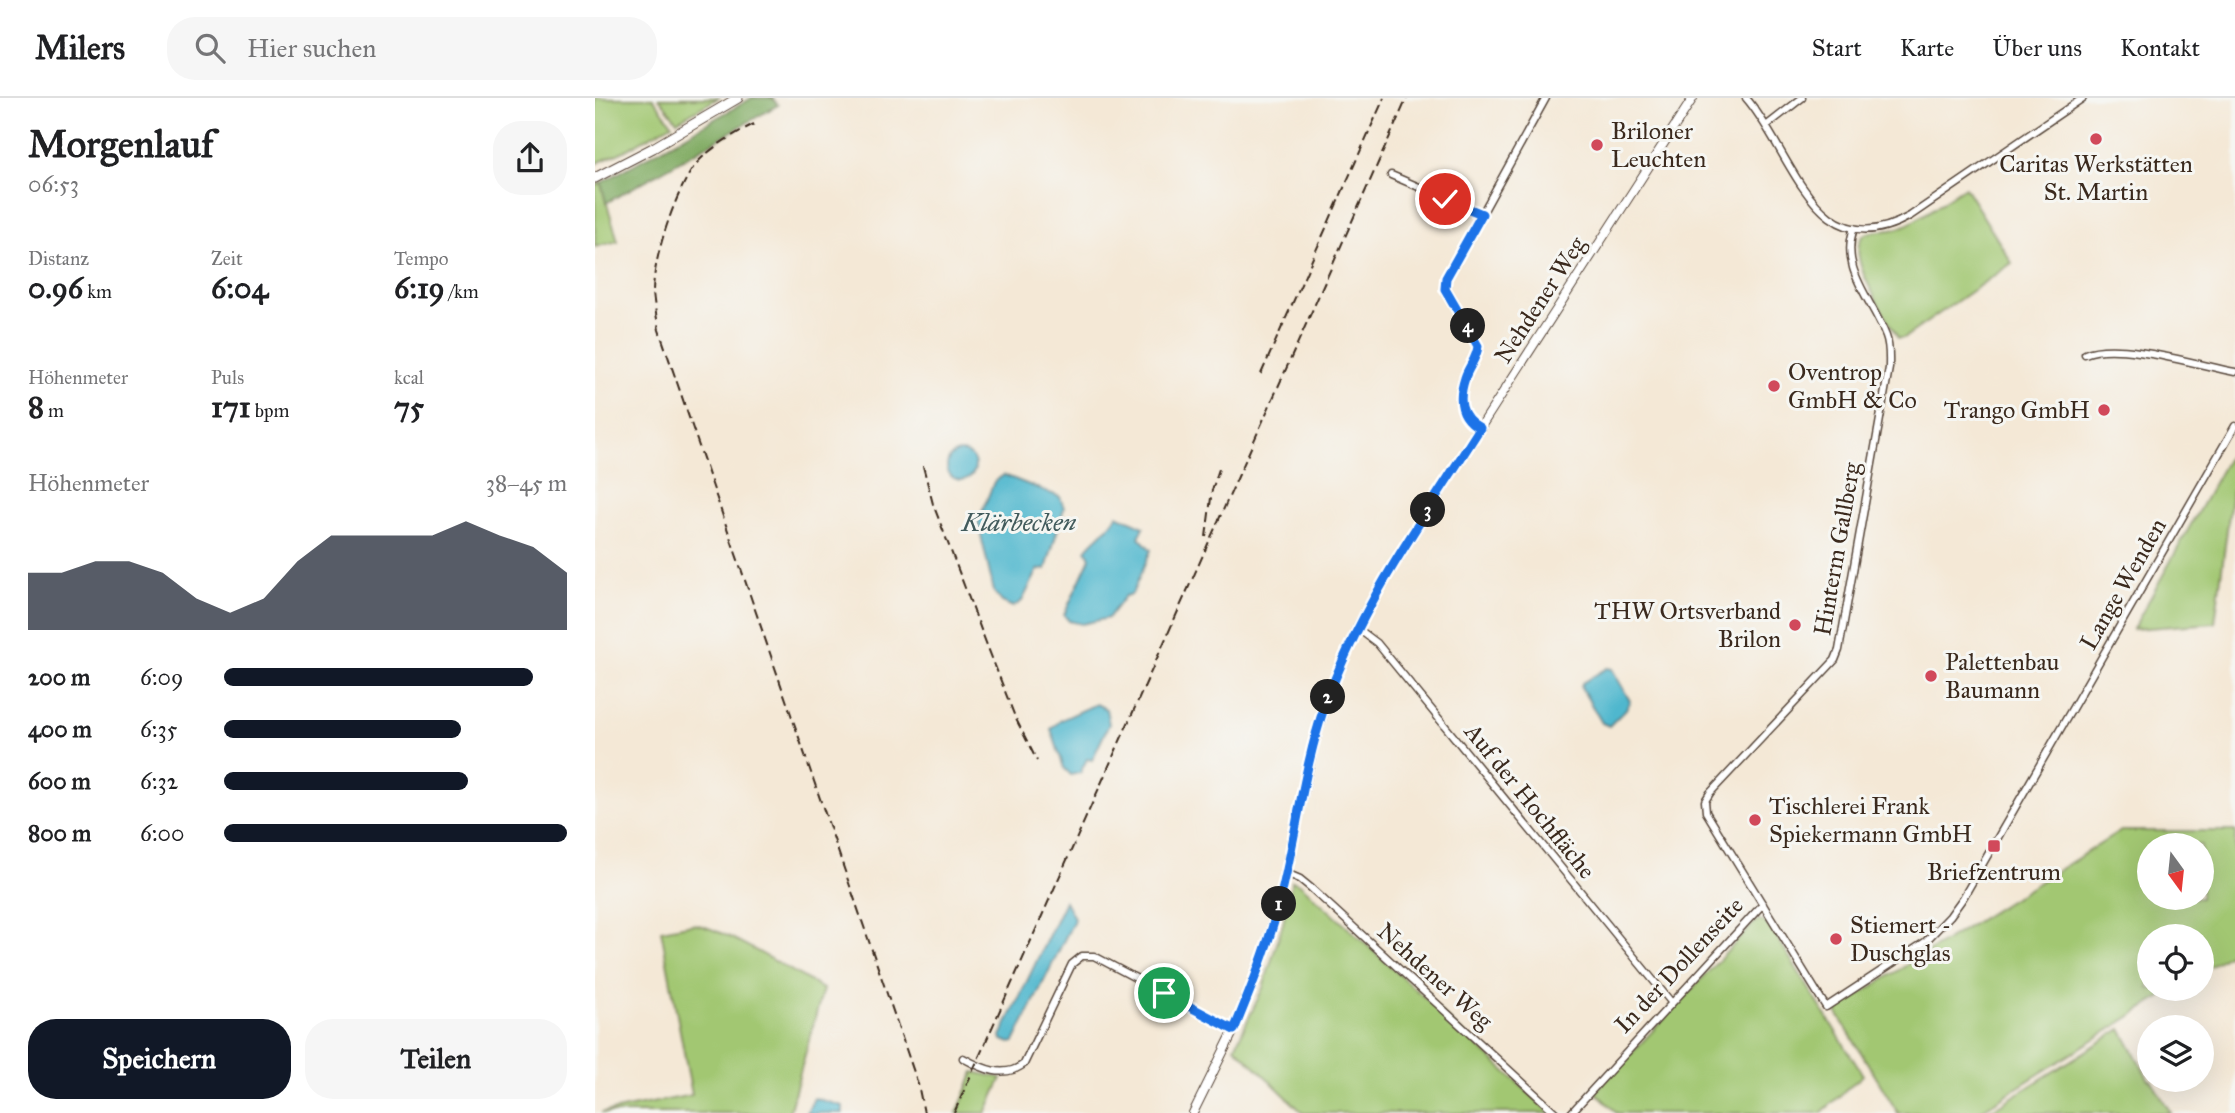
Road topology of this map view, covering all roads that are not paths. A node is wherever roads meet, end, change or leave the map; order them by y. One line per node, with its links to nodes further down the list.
1 (738, 98): 9 (main road)
2 (1546, 98): 10 (street)
3 (1693, 98): 15 (street, Nehdener Weg)
4 (1746, 98): 7 (street)
5 (1802, 98): 7 (street)
6 (2083, 98): 11 (street)
7 (1766, 126): 11 (street)
8 (1391, 175): 10 (street)
9 (595, 178)
10 (1482, 214): 15 (street)
11 (1854, 228): 18 (street, Hinterm Gallberg)
12 (2085, 354): 13 (street)
13 (2235, 372)
14 (2235, 426): 20 (street, Lange Wenden)
15 (1480, 428): 16 (street, Nehdener Weg)
16 (1357, 628): 17 (street, Nehdener Weg); 19 (street, Auf der Hochfläche)
17 (1286, 873): 21 (street, Nehdener Weg); 24 (street, Nehdener Weg)
18 (1763, 904): 19 (street, In der Dollenseite); 20 (street, In der Dollenseite)
19 (1671, 1002): 25 (street, In der Dollenseite)
20 (1826, 1007)
21 (1234, 1030): 22 (street); 23 (street, Nehdener Weg)
22 (963, 1058)
23 (1192, 1113)
24 (1556, 1113)
25 (1571, 1113)

